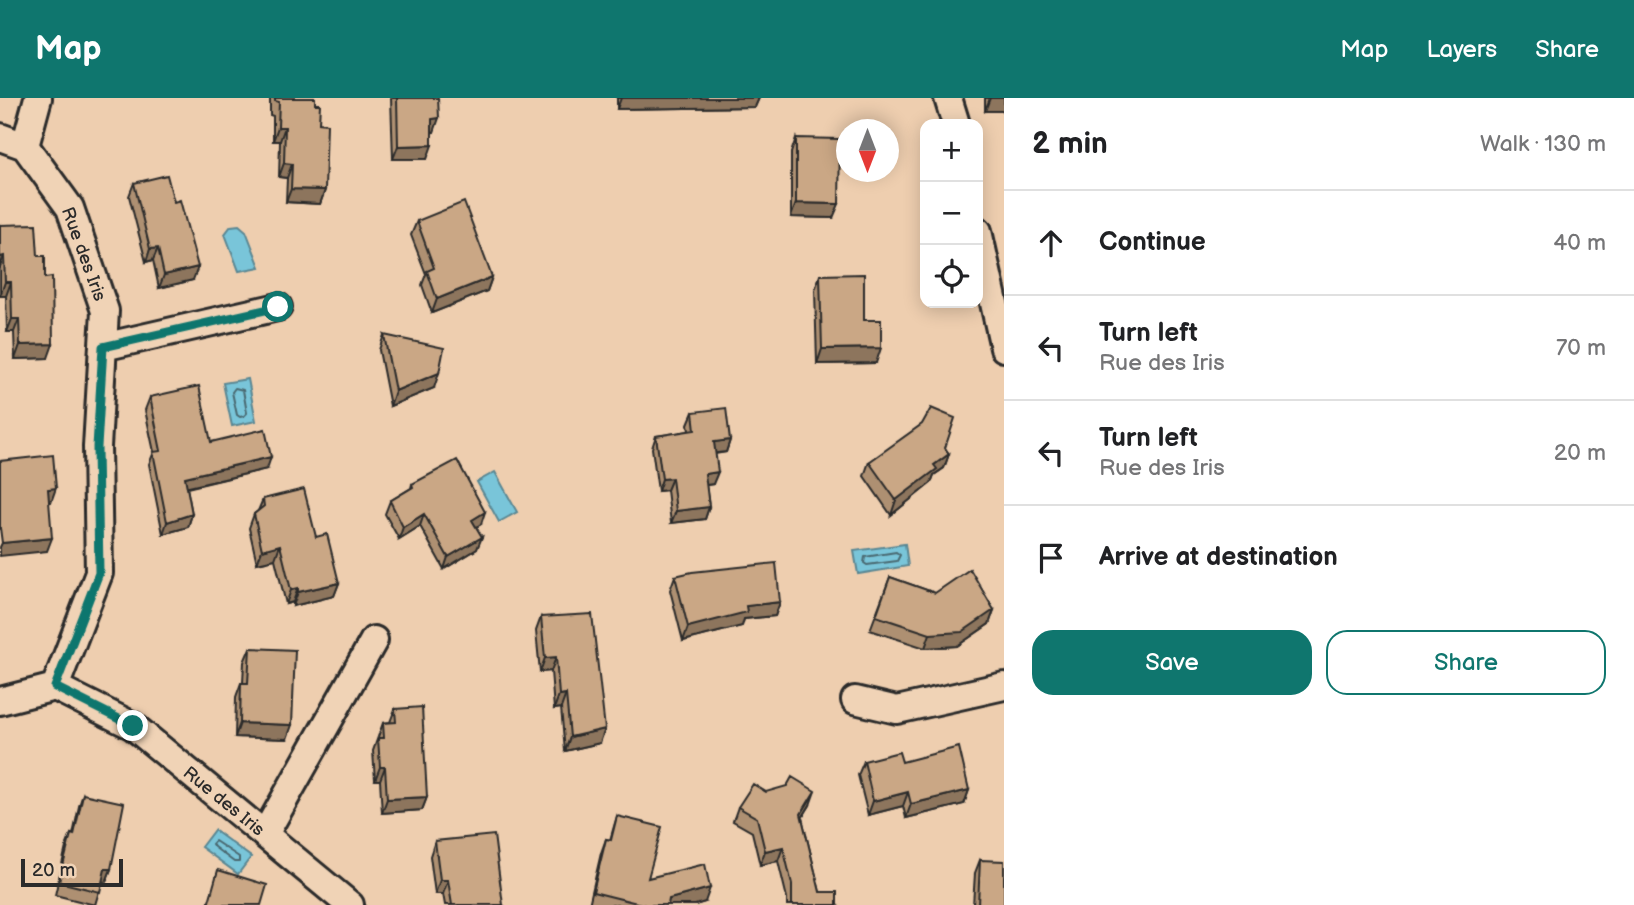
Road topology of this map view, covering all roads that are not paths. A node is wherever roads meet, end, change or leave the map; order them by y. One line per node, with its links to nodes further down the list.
1 (38, 98): 5 (street)
2 (948, 98): 3 (street)
3 (954, 119)
4 (0, 137): 5 (street)
5 (25, 146): 8 (street, Rue des Iris)
6 (981, 245): 9 (street)
7 (278, 307): 8 (street)
8 (103, 347): 12 (street, Rue des Iris)
9 (1004, 348)
10 (374, 640): 15 (street)
11 (1004, 686): 14 (street)
12 (55, 687): 13 (street); 15 (street, Rue des Iris)
13 (9, 699)
14 (855, 700)
15 (265, 834): 16 (street, Rue des Iris)
16 (350, 905)

